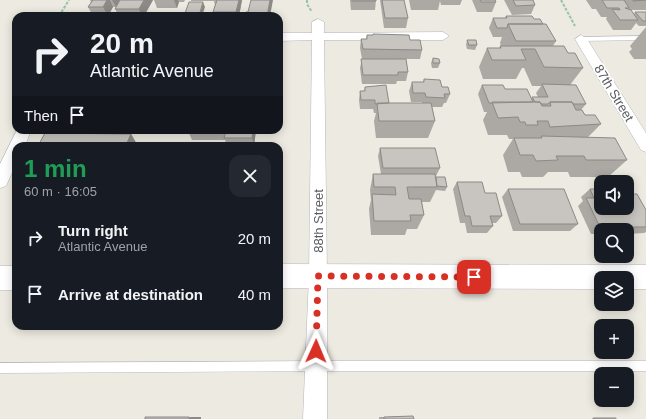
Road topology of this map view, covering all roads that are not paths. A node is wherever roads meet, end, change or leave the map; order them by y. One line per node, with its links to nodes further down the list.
1 (319, 29): 2 (street); 3 (street); 10 (street, 88th Street)
2 (283, 36)
3 (443, 36)
4 (646, 38): 5 (lane)
5 (582, 39): 6 (street, 87th Street)
6 (646, 146)
7 (12, 156): 8 (street)
8 (0, 181)
9 (283, 276): 10 (street)
10 (318, 276): 11 (street); 14 (street, 88th Street)
11 (646, 277)
12 (0, 278): 13 (street)
13 (12, 278)
14 (316, 366): 15 (lane); 16 (lane); 17 (street, 88th Street)
15 (646, 366)
16 (0, 368)
17 (315, 419)

